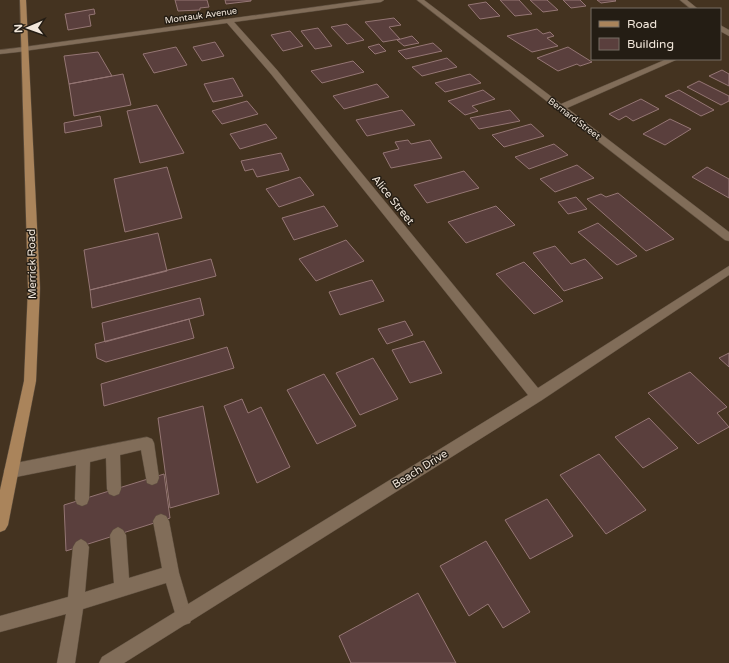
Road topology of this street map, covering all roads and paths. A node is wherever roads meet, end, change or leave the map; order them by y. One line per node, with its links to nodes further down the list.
1 (23, 0): 9 (main road, Merrick Road)
2 (381, 0): 6 (street, Montauk Avenue)
3 (420, 0): 12 (street, Bernard Street)
4 (683, 0): 5 (street)
5 (694, 8)
6 (229, 21): 9 (street, Montauk Avenue); 15 (street, Alice Street)
7 (721, 28): 8 (street)
8 (729, 34)
9 (24, 49): 10 (street, Montauk Avenue); 18 (main road, Merrick Road)
10 (0, 52)
11 (672, 60): 12 (street)
12 (560, 108): 13 (street, Bernard Street)
13 (729, 237)
14 (729, 270): 15 (street, Beach Drive)
15 (537, 396): 29 (street, Beach Drive)
16 (113, 450): 17 (street); 19 (street); 20 (street)
17 (83, 457): 18 (street); 21 (street)
18 (11, 471): 23 (main road, Merrick Road)
19 (152, 478)
20 (114, 489)
21 (82, 499)
22 (161, 521): 26 (street)
23 (0, 525)
24 (118, 535): 27 (street)
25 (81, 546): 28 (street)
26 (171, 573): 27 (street); 29 (street)
27 (122, 588): 28 (street)
28 (76, 603): 30 (street); 31 (street)
29 (184, 617): 32 (street, Beach Drive)
30 (0, 624)
31 (66, 663)
32 (108, 663)

